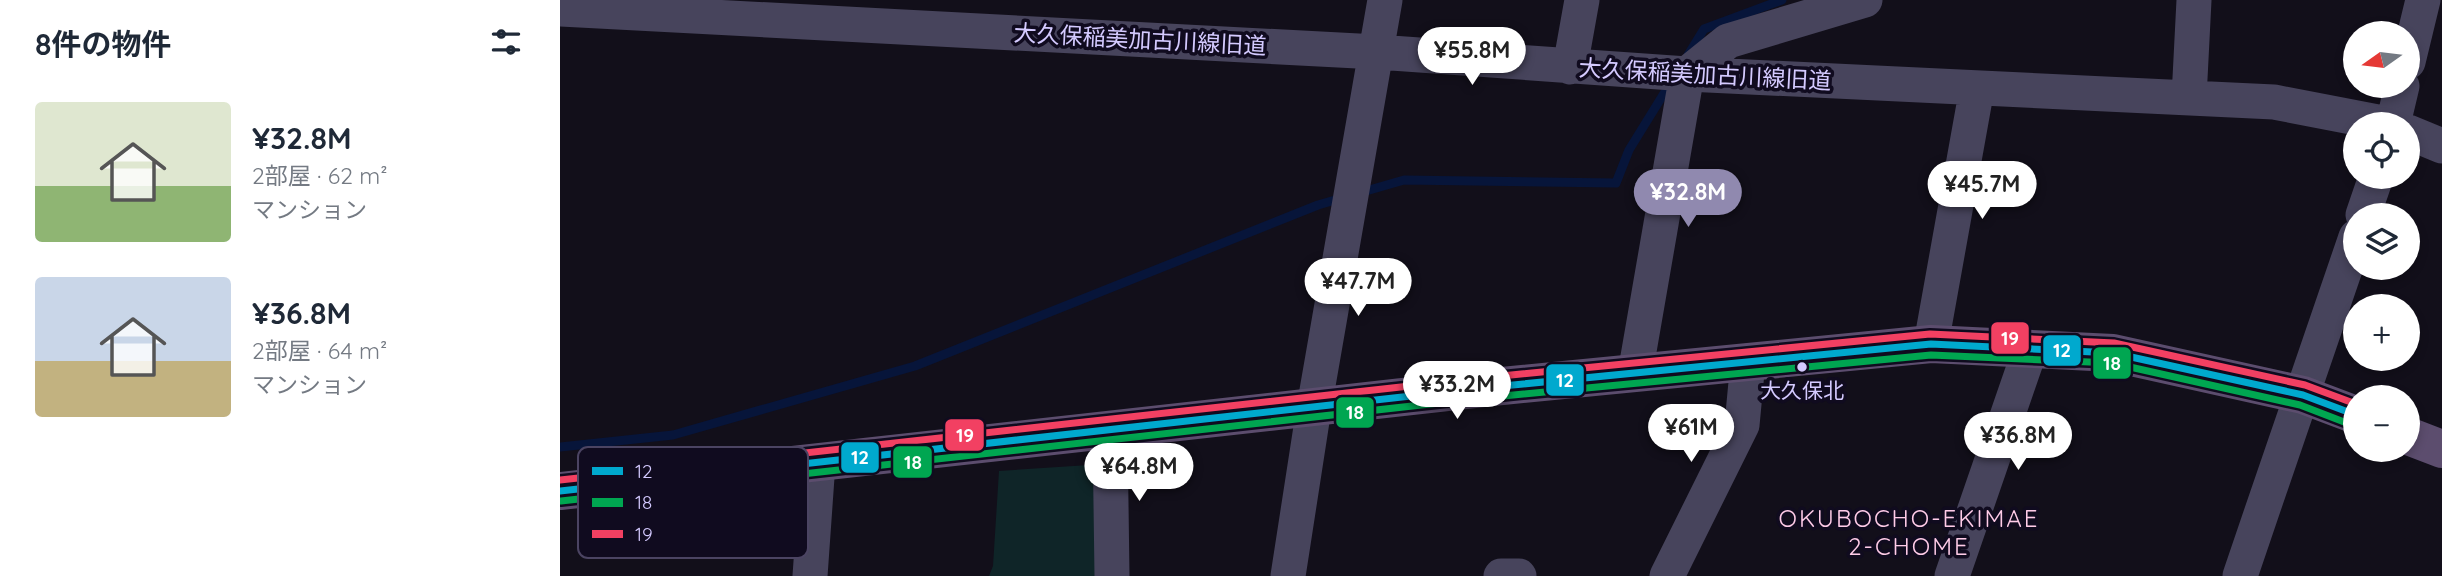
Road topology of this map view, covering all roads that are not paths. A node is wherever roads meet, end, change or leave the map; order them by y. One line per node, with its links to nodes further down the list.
1 (1385, 0): 9 (street)
2 (1582, 0): 10 (street)
3 (1865, 0): 11 (street)
4 (2194, 0): 13 (street)
5 (2423, 0): 8 (street)
6 (662, 7): 7 (street, 大久保稲美加古川線旧道); 9 (street, 大久保稲美加古川線旧道)
7 (560, 9)
8 (2418, 21)
9 (1377, 52): 10 (street, 大久保稲美加古川線旧道); 23 (street)
10 (1570, 66): 11 (street, 大久保稲美加古川線旧道)
11 (1687, 74): 12 (street, 大久保稲美加古川線旧道); 21 (street)
12 (1977, 88): 13 (street, 大久保稲美加古川線旧道); 18 (street)
13 (2189, 99): 14 (street, 大久保稲美加古川線旧道)
14 (2343, 115)
15 (2420, 137): 16 (street)
16 (2442, 146)
17 (2343, 276): 22 (street)
18 (1931, 344): 19 (main road); 20 (main road)
19 (2030, 350): 22 (main road); 38 (street)
20 (1748, 361): 21 (main road); 37 (street)
21 (1635, 374): 23 (main road)
22 (2304, 395): 24 (main road); 39 (street)
23 (1314, 408): 25 (main road); 34 (street)
24 (2343, 410)
25 (1110, 431): 28 (main road); 33 (street)
26 (2420, 441): 27 (main road)
27 (2442, 449)
28 (818, 463): 29 (main road); 32 (street)
29 (808, 464)
30 (578, 489): 31 (main road)
31 (560, 491)
32 (810, 576)
33 (1112, 576)
34 (1288, 576)
35 (1502, 576): 36 (street)
36 (1519, 576)
37 (1667, 576)
38 (1952, 576)
39 (2240, 576)

